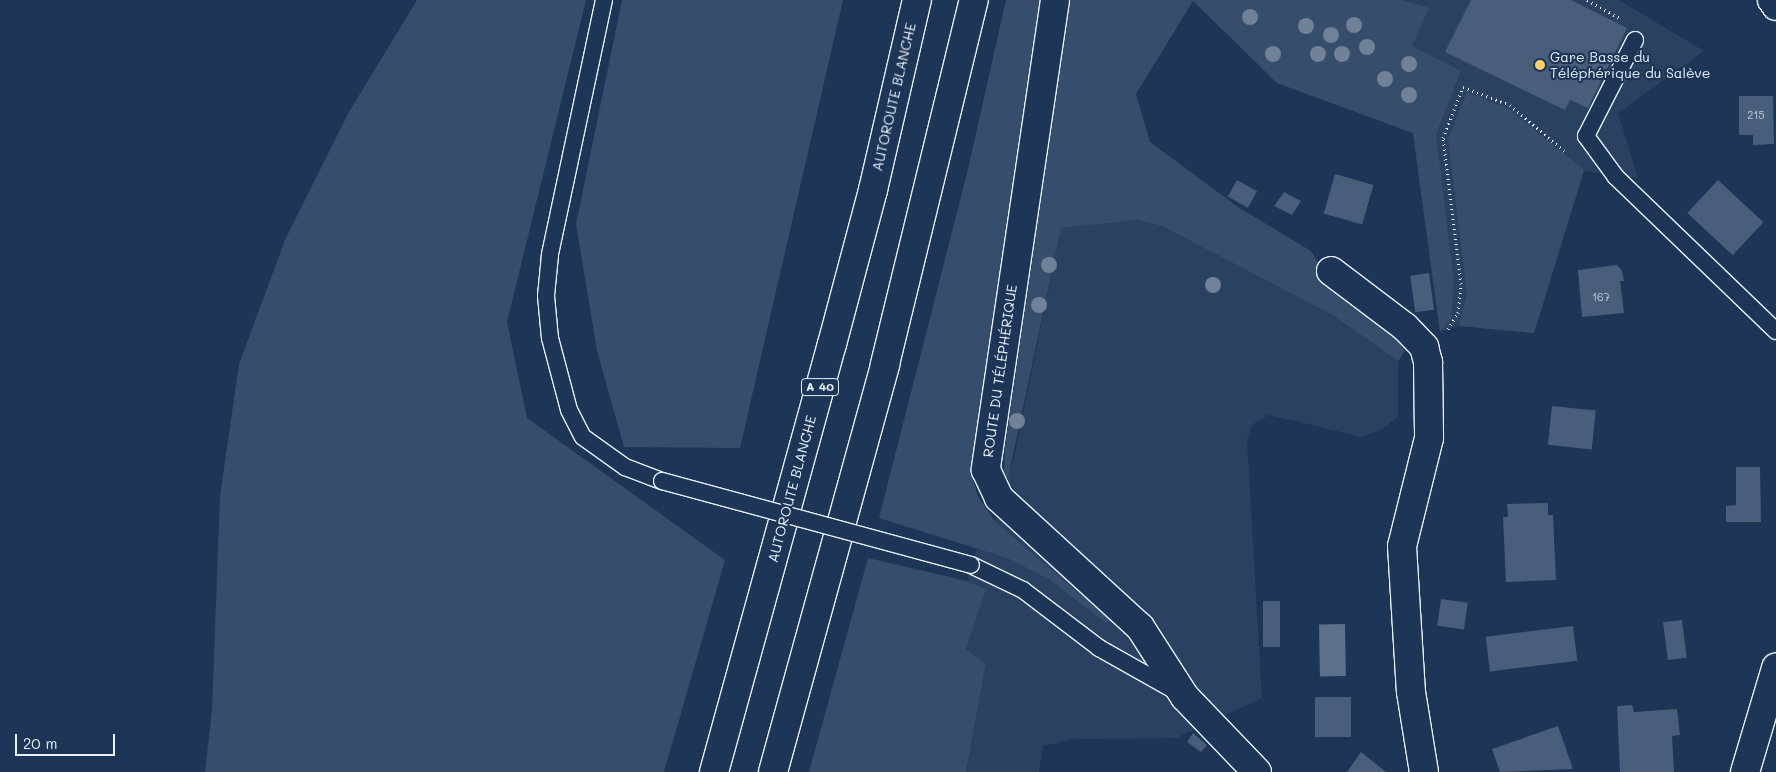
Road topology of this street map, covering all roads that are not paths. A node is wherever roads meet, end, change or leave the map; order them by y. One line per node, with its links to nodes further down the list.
1 (604, 0): 11 (lane, bridge)
2 (917, 0): 12 (main road, AUTOROUTE BLANCHE / A 40)
3 (974, 0): 13 (main road)
4 (1055, 0): 11 (main road, ROUTE DU TÉLÉPHÉRIQUE)
5 (1772, 0): 6 (main road)
6 (1776, 6)
7 (1634, 40): 9 (lane)
8 (1331, 271): 15 (main road)
9 (1776, 331)
10 (1776, 668): 16 (main road)
11 (1185, 697): 14 (main road, ROUTE DU TÉLÉPHÉRIQUE)
12 (714, 772)
13 (773, 772)
14 (1257, 772)
15 (1424, 772)
16 (1745, 772)

